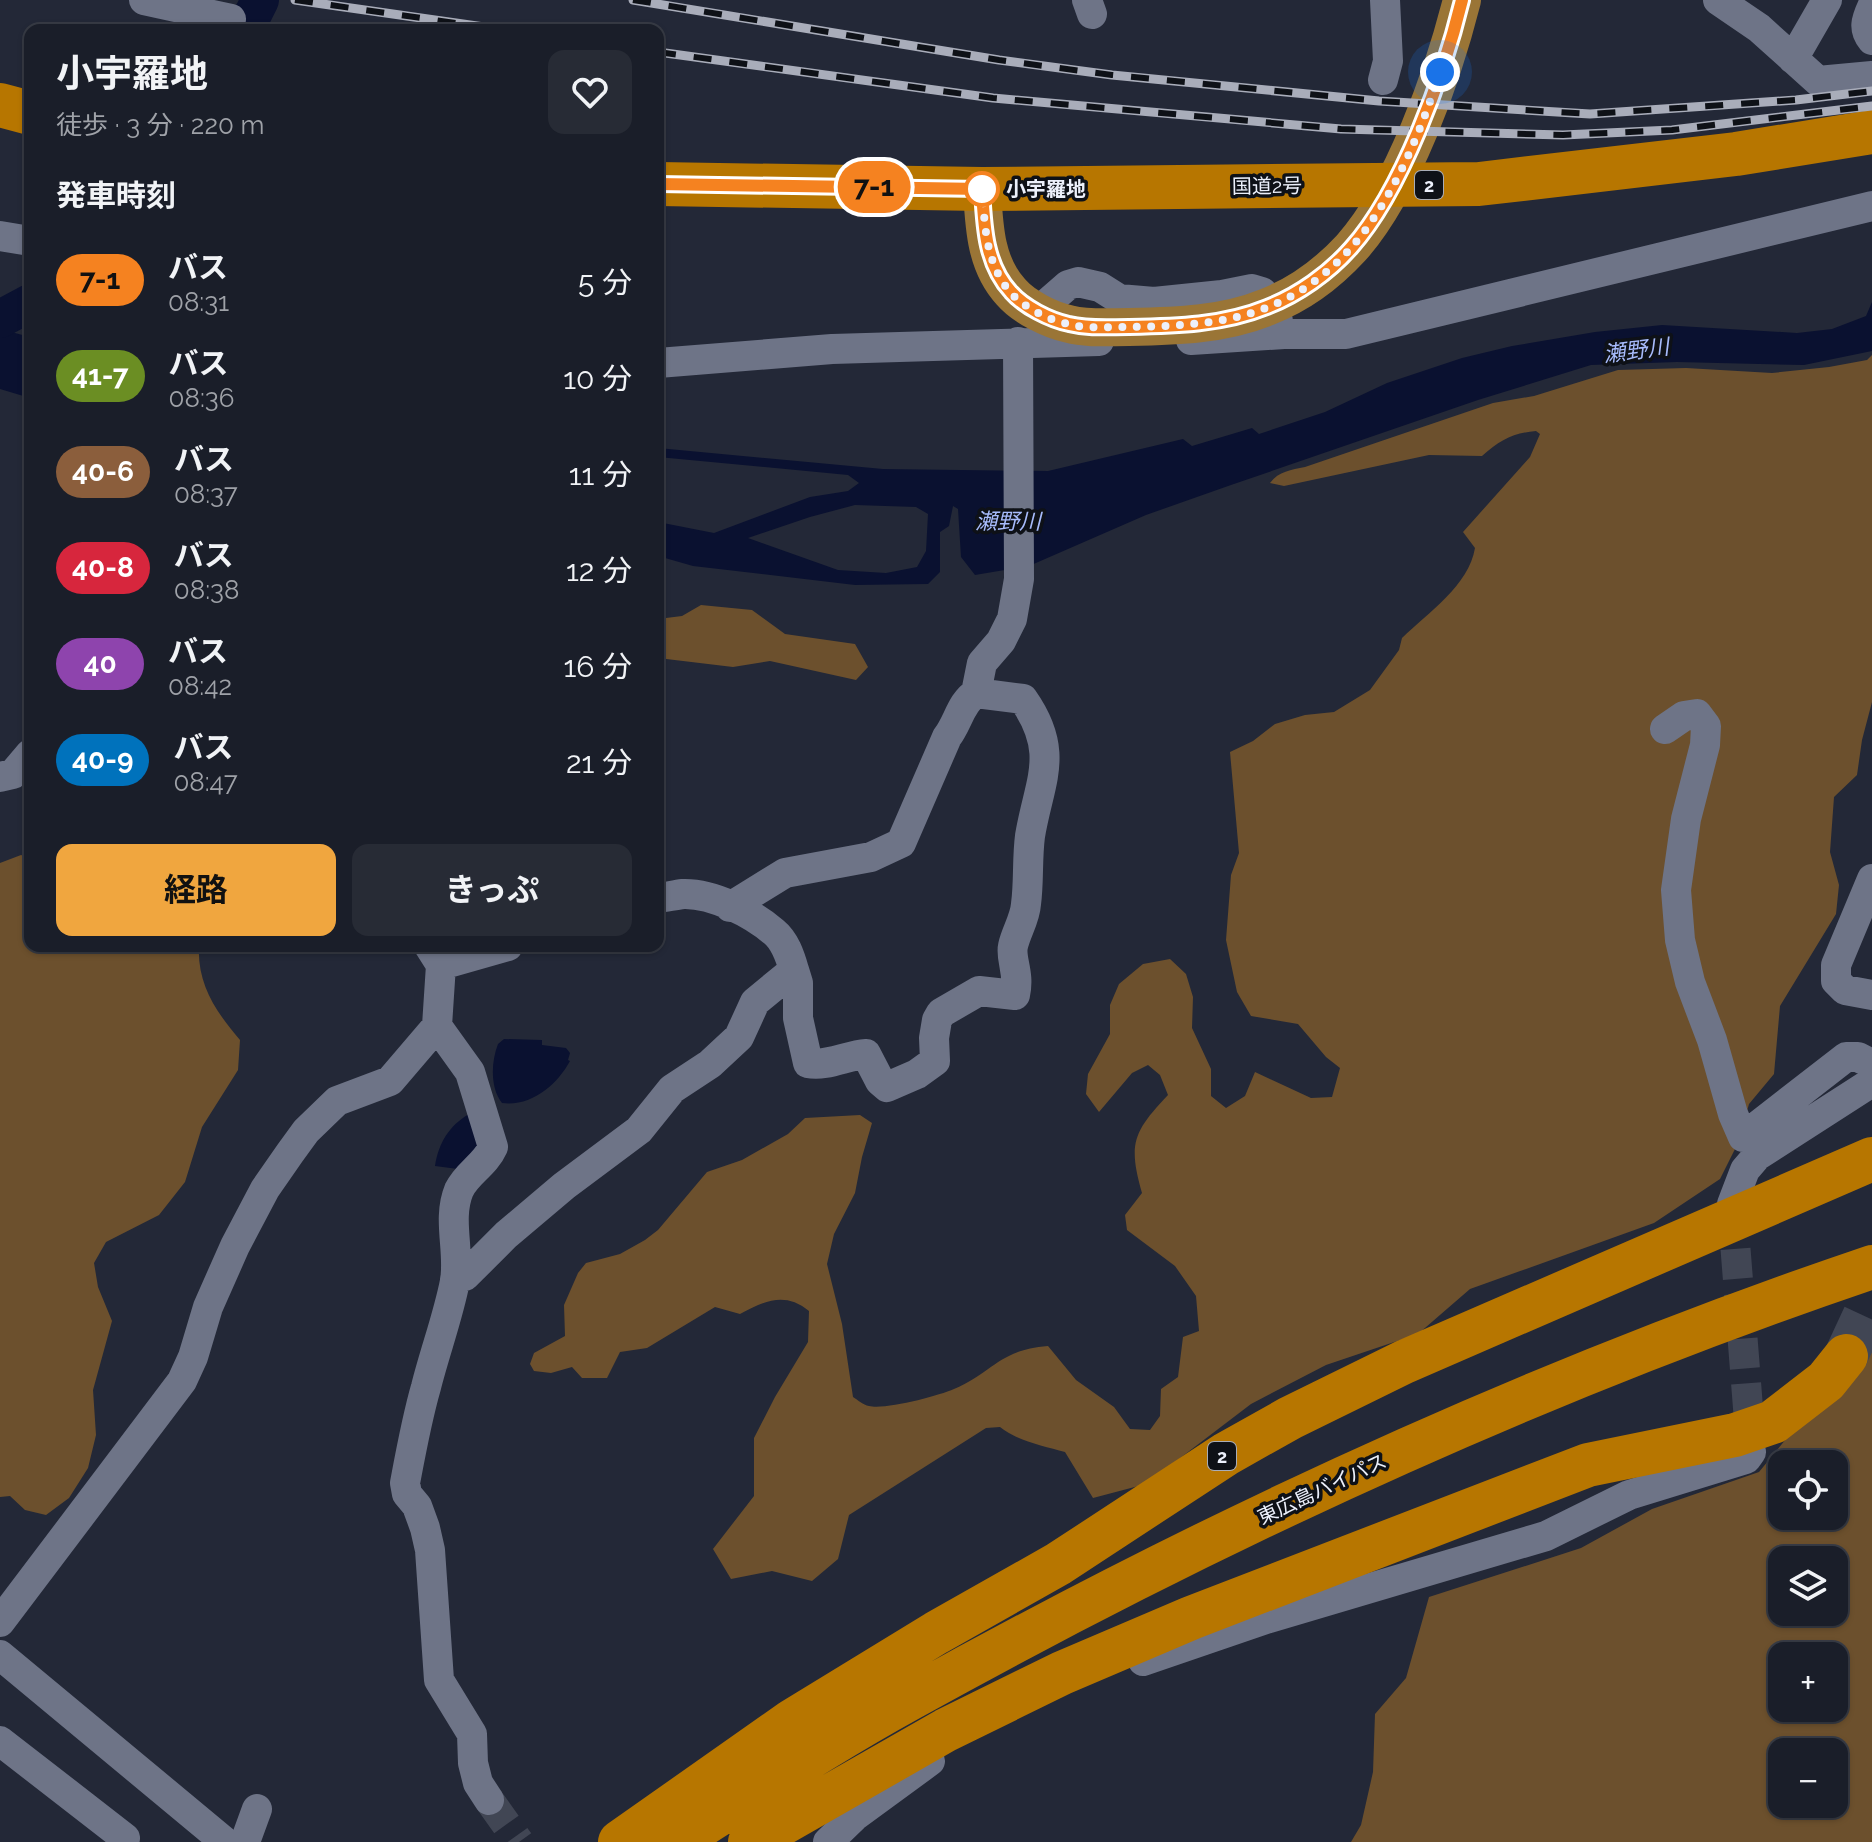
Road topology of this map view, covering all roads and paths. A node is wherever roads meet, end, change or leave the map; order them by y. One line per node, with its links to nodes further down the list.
1 (144, 0): 7 (street)
2 (1385, 0): 11 (street)
3 (1462, 0): 20 (main road)
4 (1827, 0): 9 (street)
5 (1724, 2): 9 (street)
6 (1872, 7): 8 (street)
7 (233, 16)
8 (1872, 40)
9 (1793, 59): 10 (street)
10 (1872, 76)
11 (1383, 80)
12 (0, 105): 13 (highway)
13 (24, 111)
14 (1872, 132): 16 (highway, 国道2号 / 2)
15 (664, 184): 16 (highway, 国道2号 / 2)
16 (982, 189): 20 (main road)
17 (1872, 206): 21 (street)
18 (0, 236): 19 (street)
19 (24, 240)
20 (1028, 327): 21 (street); 21 (street); 22 (street); 23 (street)
21 (1284, 334)
22 (664, 363)
23 (976, 693): 29 (street); 32 (street)
24 (1665, 729): 35 (street)
25 (24, 761): 26 (street)
26 (0, 777)
27 (1872, 879): 33 (street)
28 (664, 897): 29 (street)
29 (730, 907): 32 (street)
30 (492, 952): 31 (street)
31 (435, 955): 34 (street)
32 (794, 970): 40 (street)
33 (1872, 995)
34 (437, 1026): 40 (street); 43 (street)
35 (1872, 1064)
36 (1872, 1082): 38 (street)
37 (1872, 1159): 52 (highway, 2)
38 (1732, 1204)
39 (1872, 1267): 46 (highway, 東広島バイパス)
40 (455, 1279): 47 (street)
41 (1846, 1356): 55 (highway)
42 (1751, 1452): 56 (street)
43 (0, 1622)
44 (0, 1655): 50 (street)
45 (0, 1741): 49 (street)
46 (798, 1767): 53 (highway, 東広島バイパス); 54 (highway, 東広島バイパス)
47 (489, 1800)
48 (257, 1809): 51 (street)
49 (122, 1842)
50 (225, 1842)
51 (245, 1842)
52 (620, 1842)
53 (675, 1842)
54 (696, 1842)
55 (750, 1842)
56 (828, 1842)

